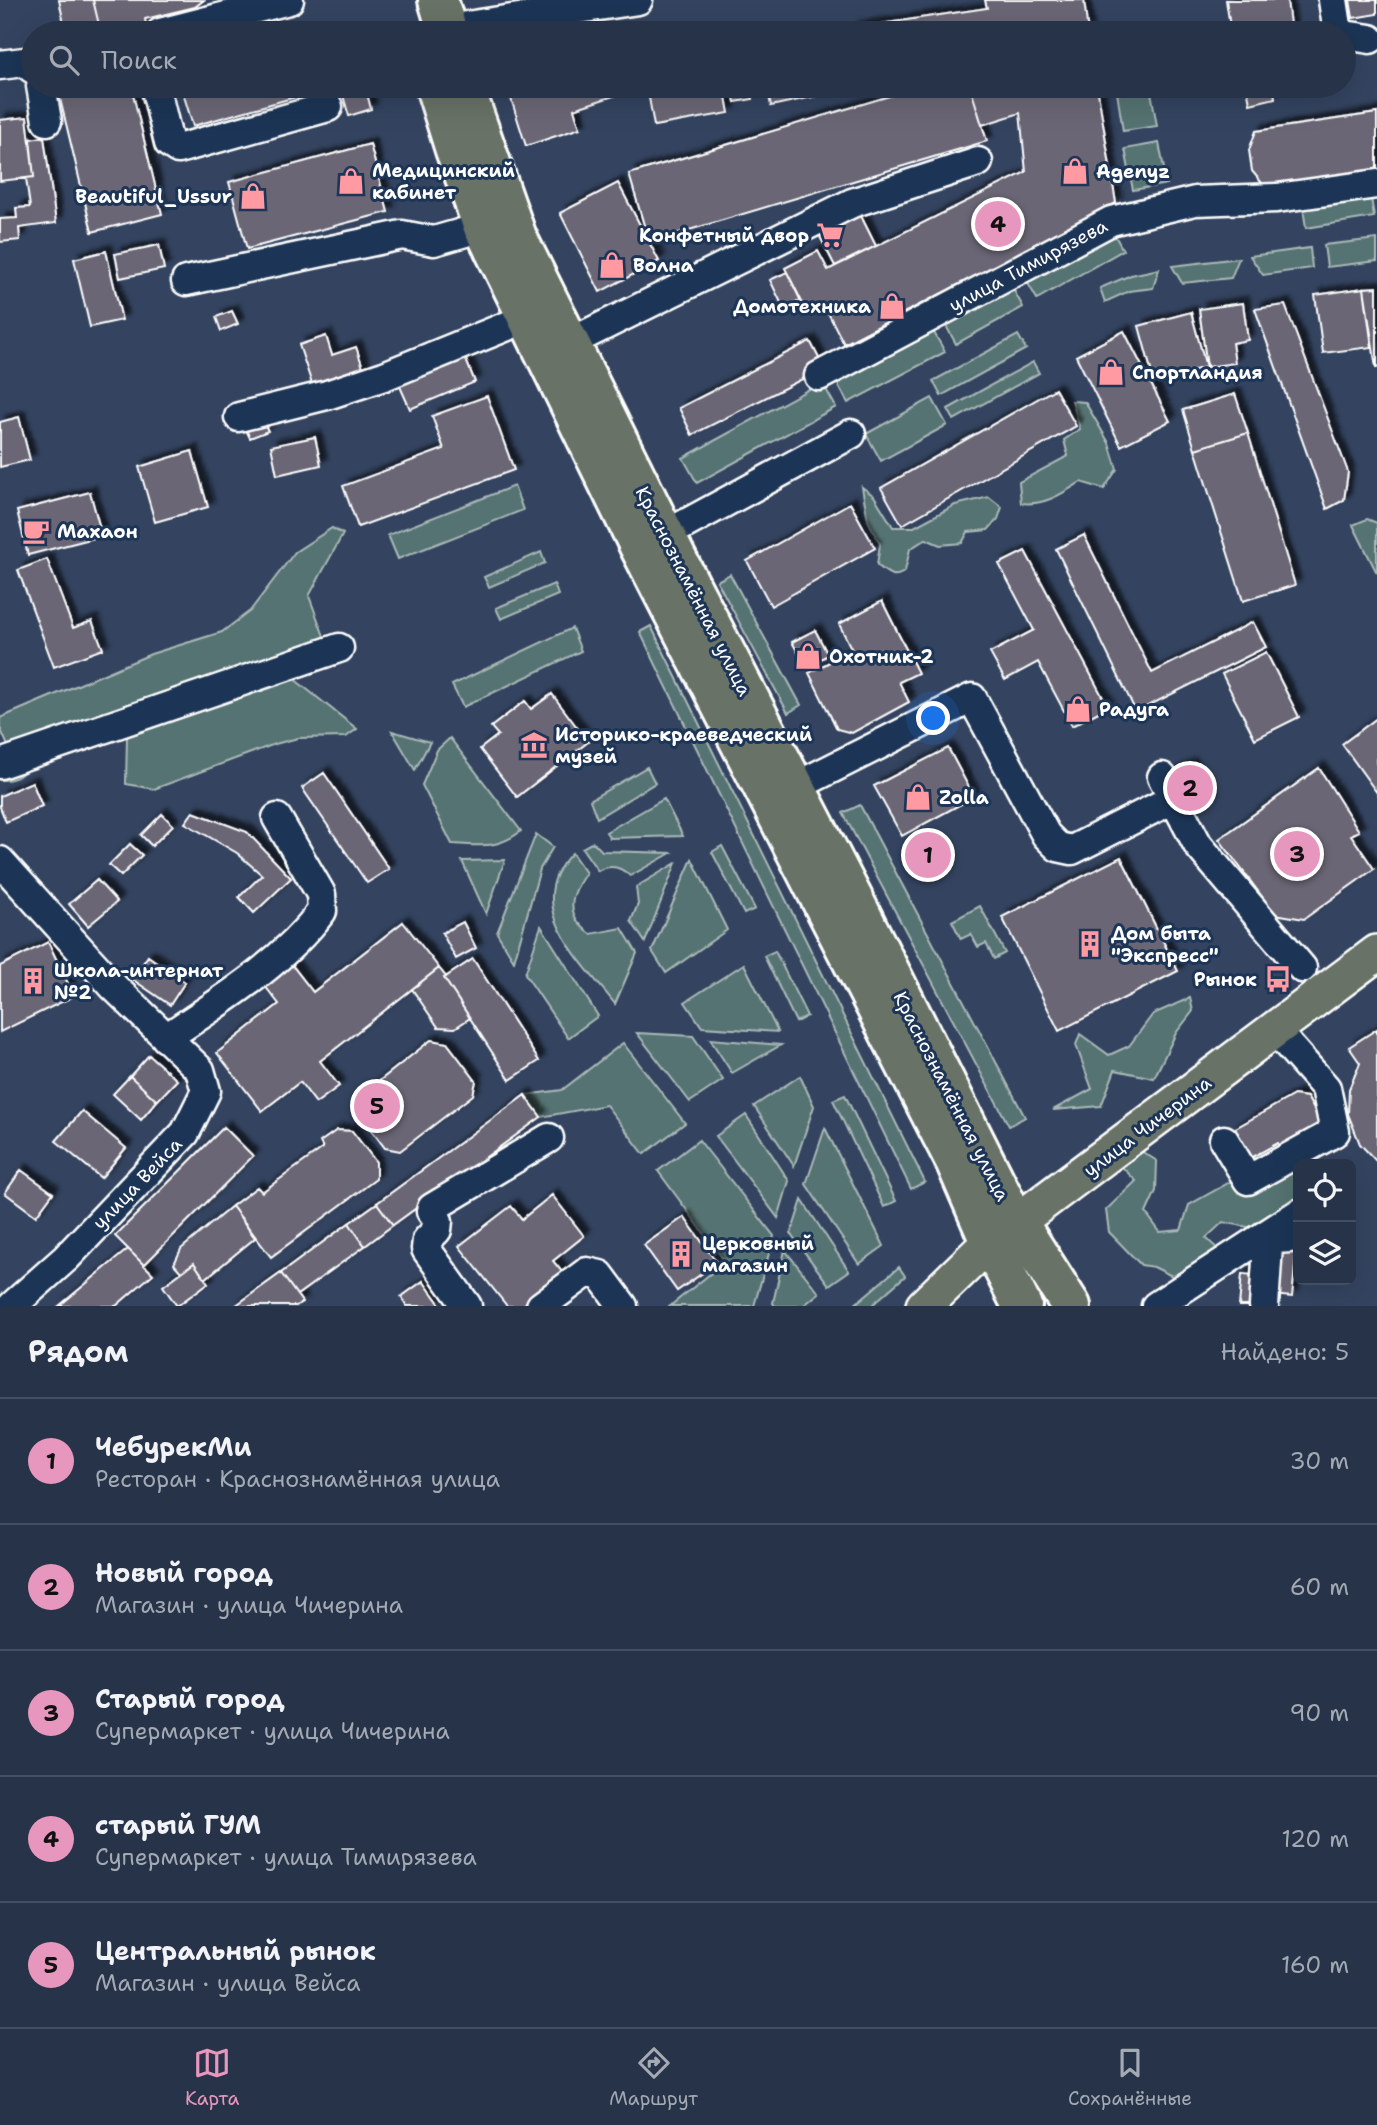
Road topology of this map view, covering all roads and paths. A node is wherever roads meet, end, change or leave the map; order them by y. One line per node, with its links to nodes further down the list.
1 (289, 0): 5 (street)
2 (411, 0): 6 (highway)
3 (638, 0): 7 (street)
4 (1333, 0): 8 (street)
5 (206, 21)
6 (430, 21)
7 (474, 21)
8 (1336, 21)
9 (21, 62): 10 (street)
10 (0, 65)
11 (43, 98): 16 (street)
12 (158, 98): 15 (street)
13 (439, 98): 19 (highway, Краснознамённая улица)
14 (468, 98): 22 (highway, Краснознамённая улица)
15 (328, 107)
16 (47, 121)
17 (978, 162): 22 (street)
18 (1377, 184): 23 (street, улица Тимирязева)
19 (483, 227): 20 (street); 21 (highway, Краснознамённая улица)
20 (186, 281)
21 (527, 318): 24 (street); 29 (highway, Краснознамённая улица)
22 (569, 343): 26 (highway, Краснознамённая улица)
23 (819, 376)
24 (239, 417)
25 (851, 434): 26 (street)
26 (665, 535): 29 (highway, Краснознамённая улица)
27 (339, 648): 28 (street)
28 (0, 764)
29 (783, 794): 33 (street); 39 (highway, Краснознамённая улица)
30 (277, 818): 35 (street)
31 (0, 861): 35 (street, улица Вейса)
32 (1377, 953): 34 (main road, улица Чичерина)
33 (1301, 968)
34 (1275, 1030): 37 (street); 39 (main road, улица Чичерина)
35 (166, 1038): 41 (street, улица Вейса)
36 (549, 1138): 42 (street)
37 (1224, 1140)
38 (1293, 1217): 48 (street)
39 (1003, 1232): 45 (main road, улица Чичерина); 46 (highway, Краснознамённая улица); 47 (highway, Краснознамённая улица)
40 (1293, 1235): 49 (street)
41 (12, 1306)
42 (467, 1306)
43 (541, 1306): 44 (street)
44 (623, 1306)
45 (924, 1306)
46 (1022, 1306)
47 (1071, 1306)
48 (1156, 1306)
49 (1264, 1306)

